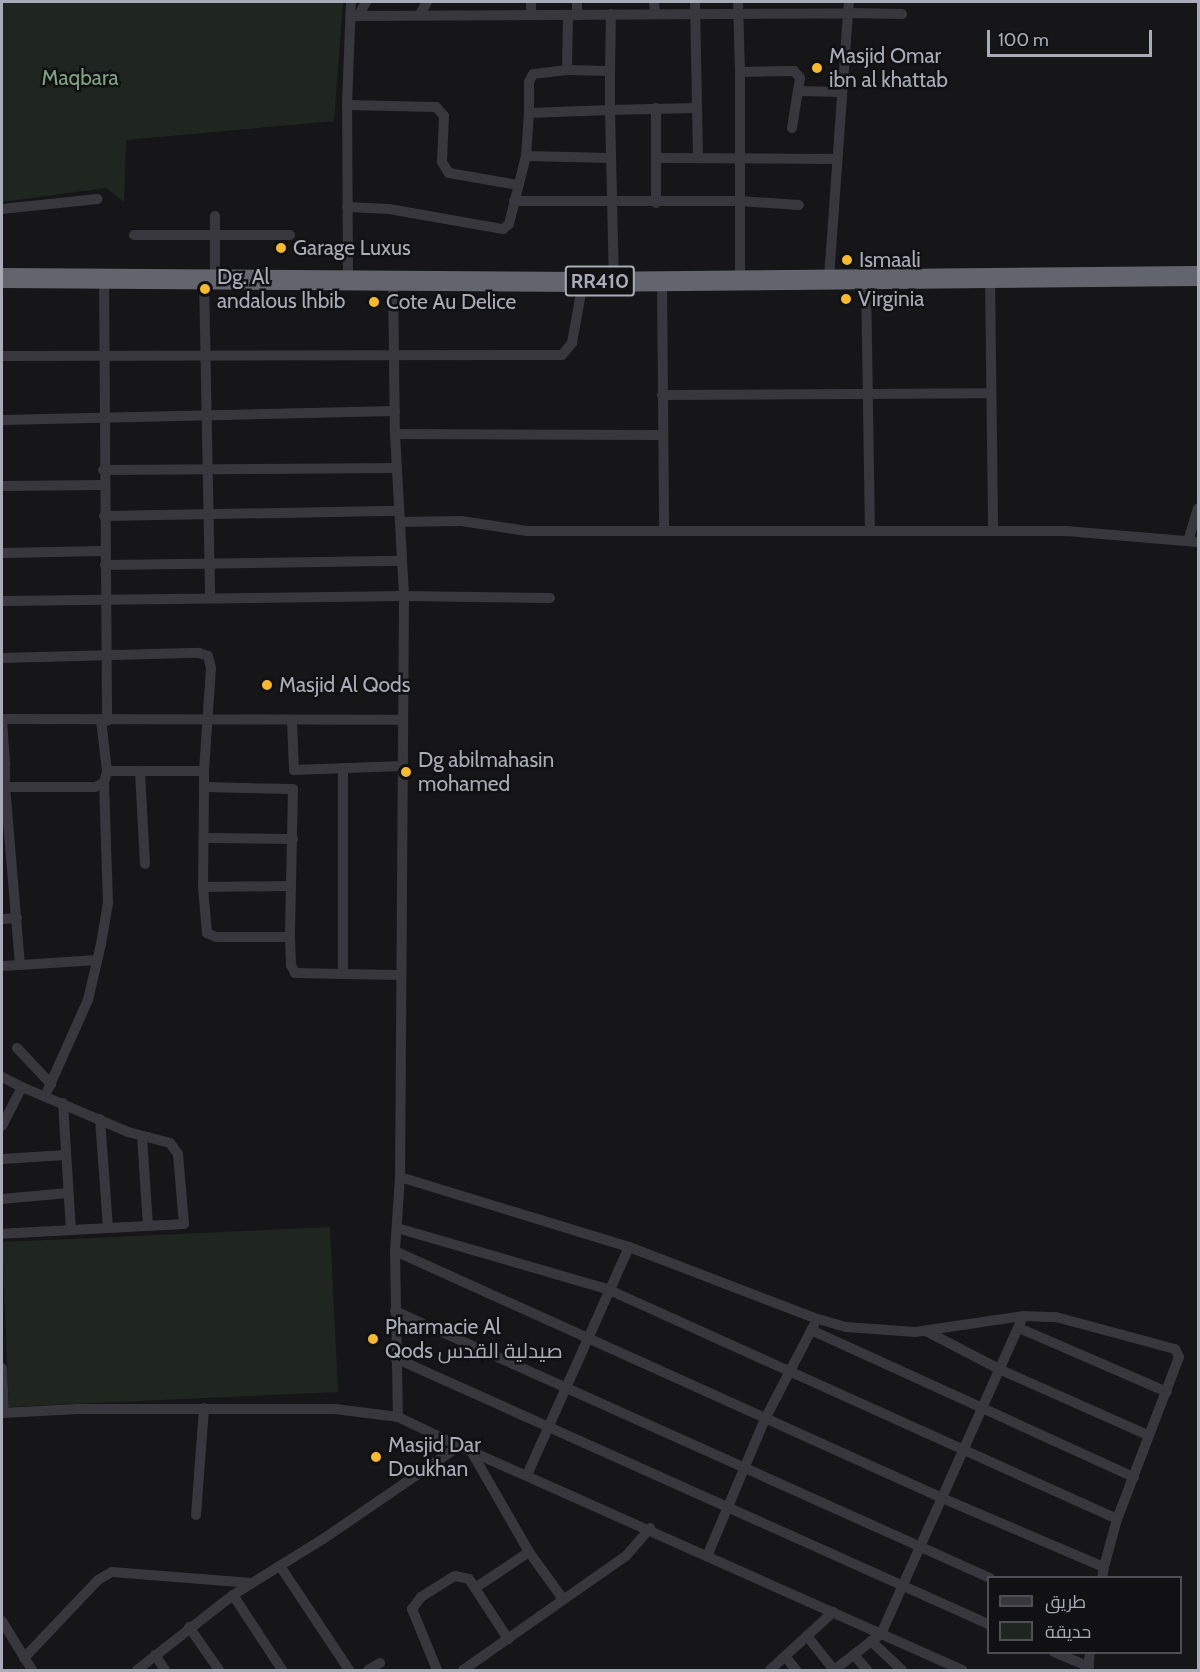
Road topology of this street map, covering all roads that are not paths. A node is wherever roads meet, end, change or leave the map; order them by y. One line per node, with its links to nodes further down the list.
1 (351, 2): 16 (street)
2 (366, 2): 16 (street)
3 (427, 2): 11 (street)
4 (531, 2): 17 (street)
5 (577, 2): 18 (street)
6 (654, 2): 13 (street)
7 (695, 2): 14 (street)
8 (849, 2): 10 (street)
9 (738, 7): 10 (street); 14 (street); 21 (street)
10 (848, 13): 15 (street); 23 (street)
11 (420, 14): 16 (street); 17 (street)
12 (610, 14): 13 (street); 18 (street); 20 (street)
13 (655, 14): 14 (street)
14 (695, 14): 26 (street)
15 (902, 14)
16 (355, 15): 24 (street)
17 (531, 15): 18 (street)
18 (573, 15): 19 (street)
19 (567, 70): 20 (street); 28 (street)
20 (610, 71): 27 (street)
21 (740, 72): 22 (street); 31 (street)
22 (798, 91): 23 (street); 29 (street)
23 (841, 92): 35 (street)
24 (346, 105): 36 (street); 43 (street)
25 (656, 108): 26 (street); 27 (street); 33 (street)
26 (696, 108): 34 (street)
27 (610, 110): 28 (street); 32 (street)
28 (529, 113): 30 (street)
29 (792, 128)
30 (526, 156): 32 (street); 36 (street)
31 (739, 157): 34 (street); 35 (street); 39 (street)
32 (611, 158): 41 (street)
33 (656, 158): 34 (street); 40 (street)
34 (698, 158)
35 (837, 159): 59 (street)
36 (518, 185): 38 (street)
37 (97, 199): 44 (street)
38 (514, 201): 41 (street); 43 (street)
39 (739, 201): 40 (street); 42 (street); 56 (street)
40 (656, 203): 41 (street)
41 (611, 204): 58 (street)
42 (799, 205)
43 (346, 207): 52 (street)
44 (2, 209)
45 (215, 216): 47 (street)
46 (134, 235): 47 (street)
47 (215, 235): 48 (street); 51 (street)
48 (290, 235)
49 (990, 276): 50 (highway, RR410); 57 (highway, RR410); 67 (street)
50 (1198, 276)
51 (210, 277): 52 (highway, RR410); 55 (highway, RR410); 63 (street)
52 (348, 277): 54 (highway, RR410)
53 (2, 278): 55 (highway, RR410)
54 (393, 278): 61 (highway, RR410); 65 (street)
55 (104, 279): 62 (street)
56 (740, 279): 59 (highway, RR410); 60 (highway, RR410)
57 (866, 279): 59 (highway, RR410); 66 (street)
58 (614, 280): 60 (highway, RR410); 61 (highway, RR410)
59 (829, 280)
60 (662, 281): 68 (street)
61 (583, 282): 65 (street)
62 (103, 354): 63 (street); 64 (street); 70 (street)
63 (204, 354): 65 (street); 71 (street)
64 (2, 356)
65 (395, 358): 69 (street)
66 (868, 392): 67 (street); 68 (street); 86 (street)
67 (991, 393): 85 (street)
68 (662, 394): 74 (street)
69 (395, 411): 71 (street); 73 (street)
70 (103, 416): 71 (street); 72 (street); 77 (street)
71 (205, 417): 76 (street)
72 (2, 420)
73 (395, 434): 74 (street); 75 (street)
74 (662, 435): 84 (street)
75 (397, 468): 76 (street); 82 (street)
76 (205, 469): 77 (street); 83 (street)
77 (103, 470): 78 (street)
78 (103, 485): 79 (street); 81 (street)
79 (2, 486)
80 (1198, 509): 87 (street)
81 (104, 516): 83 (street); 88 (street)
82 (399, 516): 83 (street); 84 (street); 90 (street)
83 (206, 517): 92 (street)
84 (664, 530): 86 (street)
85 (993, 530): 86 (street); 87 (street)
86 (870, 531)
87 (1193, 542)
88 (104, 551): 89 (street); 91 (street)
89 (2, 553)
90 (402, 561): 92 (street); 94 (street)
91 (105, 565): 92 (street); 95 (street)
92 (209, 565): 93 (street)
93 (210, 596): 94 (street); 95 (street)
94 (404, 596): 96 (street); 103 (street)
95 (105, 598): 97 (street); 98 (street)
96 (550, 598)
97 (2, 601)
98 (106, 655): 99 (street); 101 (street); 102 (street)
99 (2, 658)
100 (2, 720): 101 (street); 105 (street)
101 (104, 720): 102 (street); 109 (street)
102 (208, 720): 104 (street); 110 (street)
103 (403, 720): 104 (street); 106 (street)
104 (292, 721): 108 (street)
105 (3, 762): 113 (street)
106 (402, 766): 107 (street); 131 (street)
107 (343, 768): 108 (street); 130 (street)
108 (294, 770): 115 (street)
109 (107, 771): 111 (street); 112 (street)
110 (204, 771): 111 (street); 114 (street)
111 (140, 772): 120 (street)
112 (105, 783): 113 (street); 127 (street)
113 (5, 787): 116 (street)
114 (204, 788): 115 (street); 117 (street)
115 (293, 789): 118 (street)
116 (4, 806): 119 (street)
117 (205, 838): 118 (street); 123 (street)
118 (293, 839): 122 (street)
119 (6, 851): 121 (street)
120 (145, 864)
121 (7, 875): 124 (street)
122 (290, 886): 123 (street); 126 (street)
123 (202, 887): 126 (street)
124 (17, 918): 125 (street); 128 (street)
125 (2, 919)
126 (290, 937): 130 (street)
127 (97, 960): 128 (street); 134 (street)
128 (20, 965): 129 (street)
129 (2, 966)
130 (343, 974): 131 (street)
131 (401, 975): 143 (street)
132 (17, 1048): 134 (street)
133 (2, 1077): 135 (street)
134 (51, 1084): 136 (street)
135 (22, 1087): 136 (street); 139 (street)
136 (45, 1096): 137 (street)
137 (63, 1103): 138 (street); 141 (street)
138 (100, 1119): 140 (street); 147 (street)
139 (2, 1121)
140 (142, 1136): 146 (street); 146 (street)
141 (66, 1155): 142 (street); 144 (street)
142 (2, 1159)
143 (400, 1177): 148 (street); 151 (street)
144 (68, 1193): 145 (street); 149 (street)
145 (2, 1199)
146 (148, 1226): 147 (street)
147 (108, 1228): 149 (street)
148 (397, 1228): 152 (street); 153 (street)
149 (71, 1230): 150 (street)
150 (2, 1234)
151 (628, 1247): 153 (street); 156 (street)
152 (395, 1251): 154 (street); 160 (street)
153 (607, 1289): 160 (street); 164 (street)
154 (395, 1311): 161 (street); 165 (street)
155 (1023, 1317): 157 (street); 159 (street); 166 (street)
156 (818, 1319): 158 (street); 159 (street)
157 (1019, 1328): 163 (street); 166 (street)
158 (811, 1330): 164 (street); 168 (street)
159 (926, 1331): 163 (street)
160 (587, 1335): 165 (street); 171 (street)
161 (395, 1358): 170 (street); 172 (street)
162 (2, 1370): 169 (street)
163 (1001, 1370): 168 (street); 173 (street)
164 (789, 1374): 171 (street); 175 (street)
165 (565, 1385): 172 (street); 177 (street)
166 (1167, 1392): 173 (street)
167 (204, 1408): 169 (street); 170 (street); 182 (street)
168 (983, 1410): 175 (street); 179 (street)
169 (3, 1413)
170 (399, 1417): 174 (street)
171 (765, 1419): 177 (street); 180 (street)
172 (548, 1425): 178 (street); 181 (street)
173 (1148, 1435): 179 (street)
174 (459, 1446): 176 (street); 188 (street)
175 (964, 1450): 180 (street); 183 (street)
176 (471, 1451): 178 (street); 186 (street)
177 (743, 1470): 181 (street); 185 (street)
178 (527, 1475): 184 (street)
179 (1134, 1477): 183 (street)
180 (942, 1498): 185 (street); 189 (street)
181 (727, 1509): 187 (street); 192 (street)
182 (195, 1515)
183 (1117, 1519): 189 (street)
184 (650, 1528): 187 (street); 195 (street)
185 (920, 1547): 190 (street); 192 (street)
186 (529, 1552): 193 (street); 195 (street)
187 (708, 1554): 196 (street)
188 (280, 1566): 191 (street); 218 (street)
189 (1103, 1572)
190 (987, 1577)
191 (252, 1583): 194 (street); 209 (street)
192 (903, 1587): 198 (street); 200 (street)
193 (475, 1588): 202 (street); 219 (street)
194 (233, 1595): 199 (street); 217 (street)
195 (563, 1599): 202 (street)
196 (833, 1612): 200 (street); 201 (street)
197 (2, 1621): 209 (street)
198 (987, 1624)
199 (189, 1627): 206 (street); 216 (street)
200 (881, 1634): 203 (street); 225 (street)
201 (807, 1636): 207 (street); 208 (street)
202 (508, 1639): 220 (street)
203 (871, 1641): 207 (street); 224 (street)
204 (1056, 1654): 211 (street)
205 (1090, 1654): 211 (street)
206 (154, 1655): 214 (street); 215 (street)
207 (854, 1655): 223 (street)
208 (785, 1656): 221 (street); 222 (street)
209 (24, 1658): 213 (street)
210 (380, 1663): 212 (street)
211 (1089, 1669)
212 (369, 1670)
213 (32, 1671)
214 (137, 1671)
215 (165, 1671)
216 (219, 1671)
217 (282, 1671)
218 (349, 1671)
219 (437, 1671)
220 (463, 1671)
221 (770, 1671)
222 (796, 1671)
223 (867, 1671)
224 (902, 1671)
225 (962, 1671)

